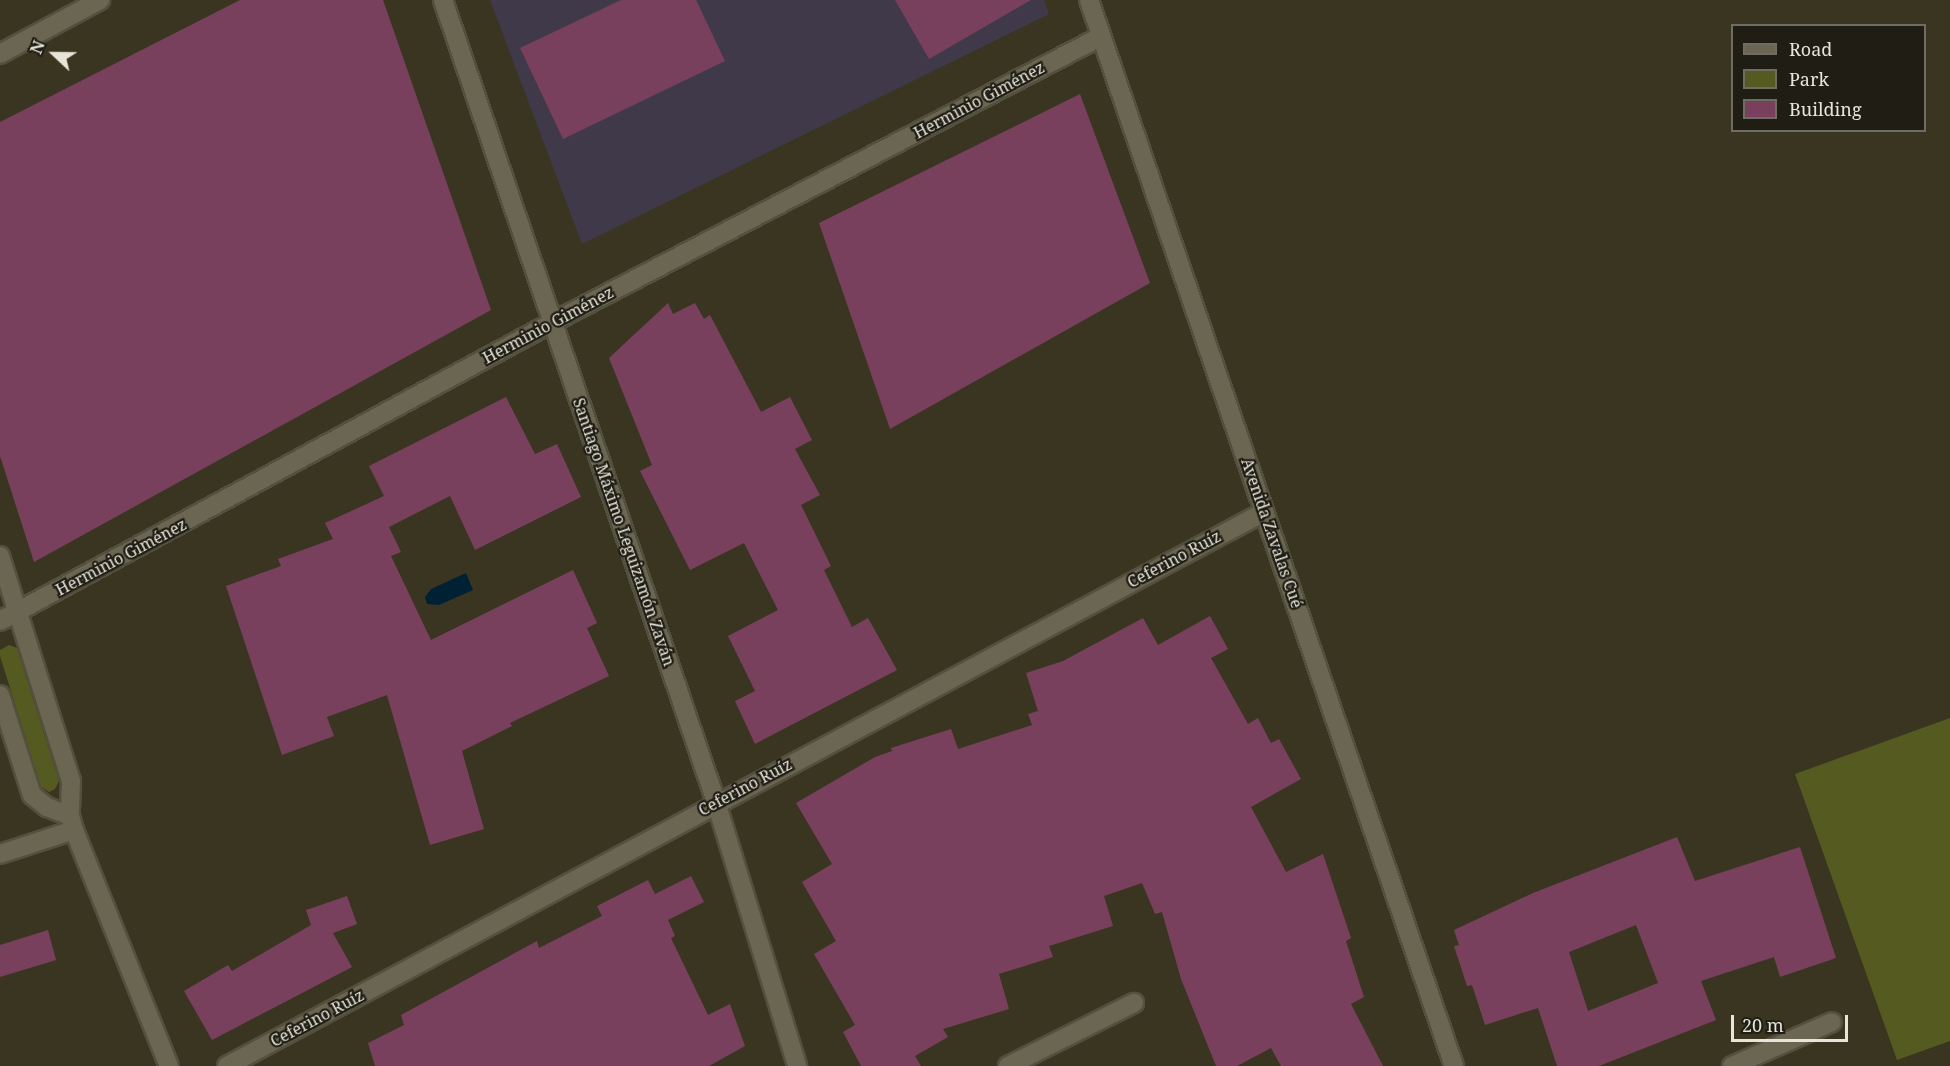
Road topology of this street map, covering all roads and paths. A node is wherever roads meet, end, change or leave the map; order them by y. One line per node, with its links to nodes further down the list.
1 (100, 0): 5 (street)
2 (443, 0): 6 (street, Santiago Máximo Leguizamón Zaván)
3 (1089, 0): 4 (street, Avenida Zavalas Cué)
4 (1100, 37): 6 (street, Herminio Giménez); 7 (street, Avenida Zavalas Cué)
5 (0, 54)
6 (553, 322): 9 (street, Herminio Giménez); 12 (street, Santiago Máximo Leguizamón Zaván)
7 (1264, 512): 12 (street, Ceferino Ruíz); 21 (street, Avenida Zavalas Cué)
8 (0, 556): 9 (street)
9 (18, 612): 10 (street, Herminio Giménez); 13 (street)
10 (0, 621)
11 (0, 695): 13 (street)
12 (716, 802): 18 (street, Ceferino Ruíz); 19 (street, Santiago Máximo Leguizamón Zaván)
13 (72, 823): 14 (street); 17 (street)
14 (0, 854)
15 (1134, 1004): 20 (street)
16 (1832, 1022): 22 (street)
17 (169, 1066)
18 (227, 1066)
19 (797, 1066)
20 (1008, 1066)
21 (1454, 1066)
22 (1732, 1066)

